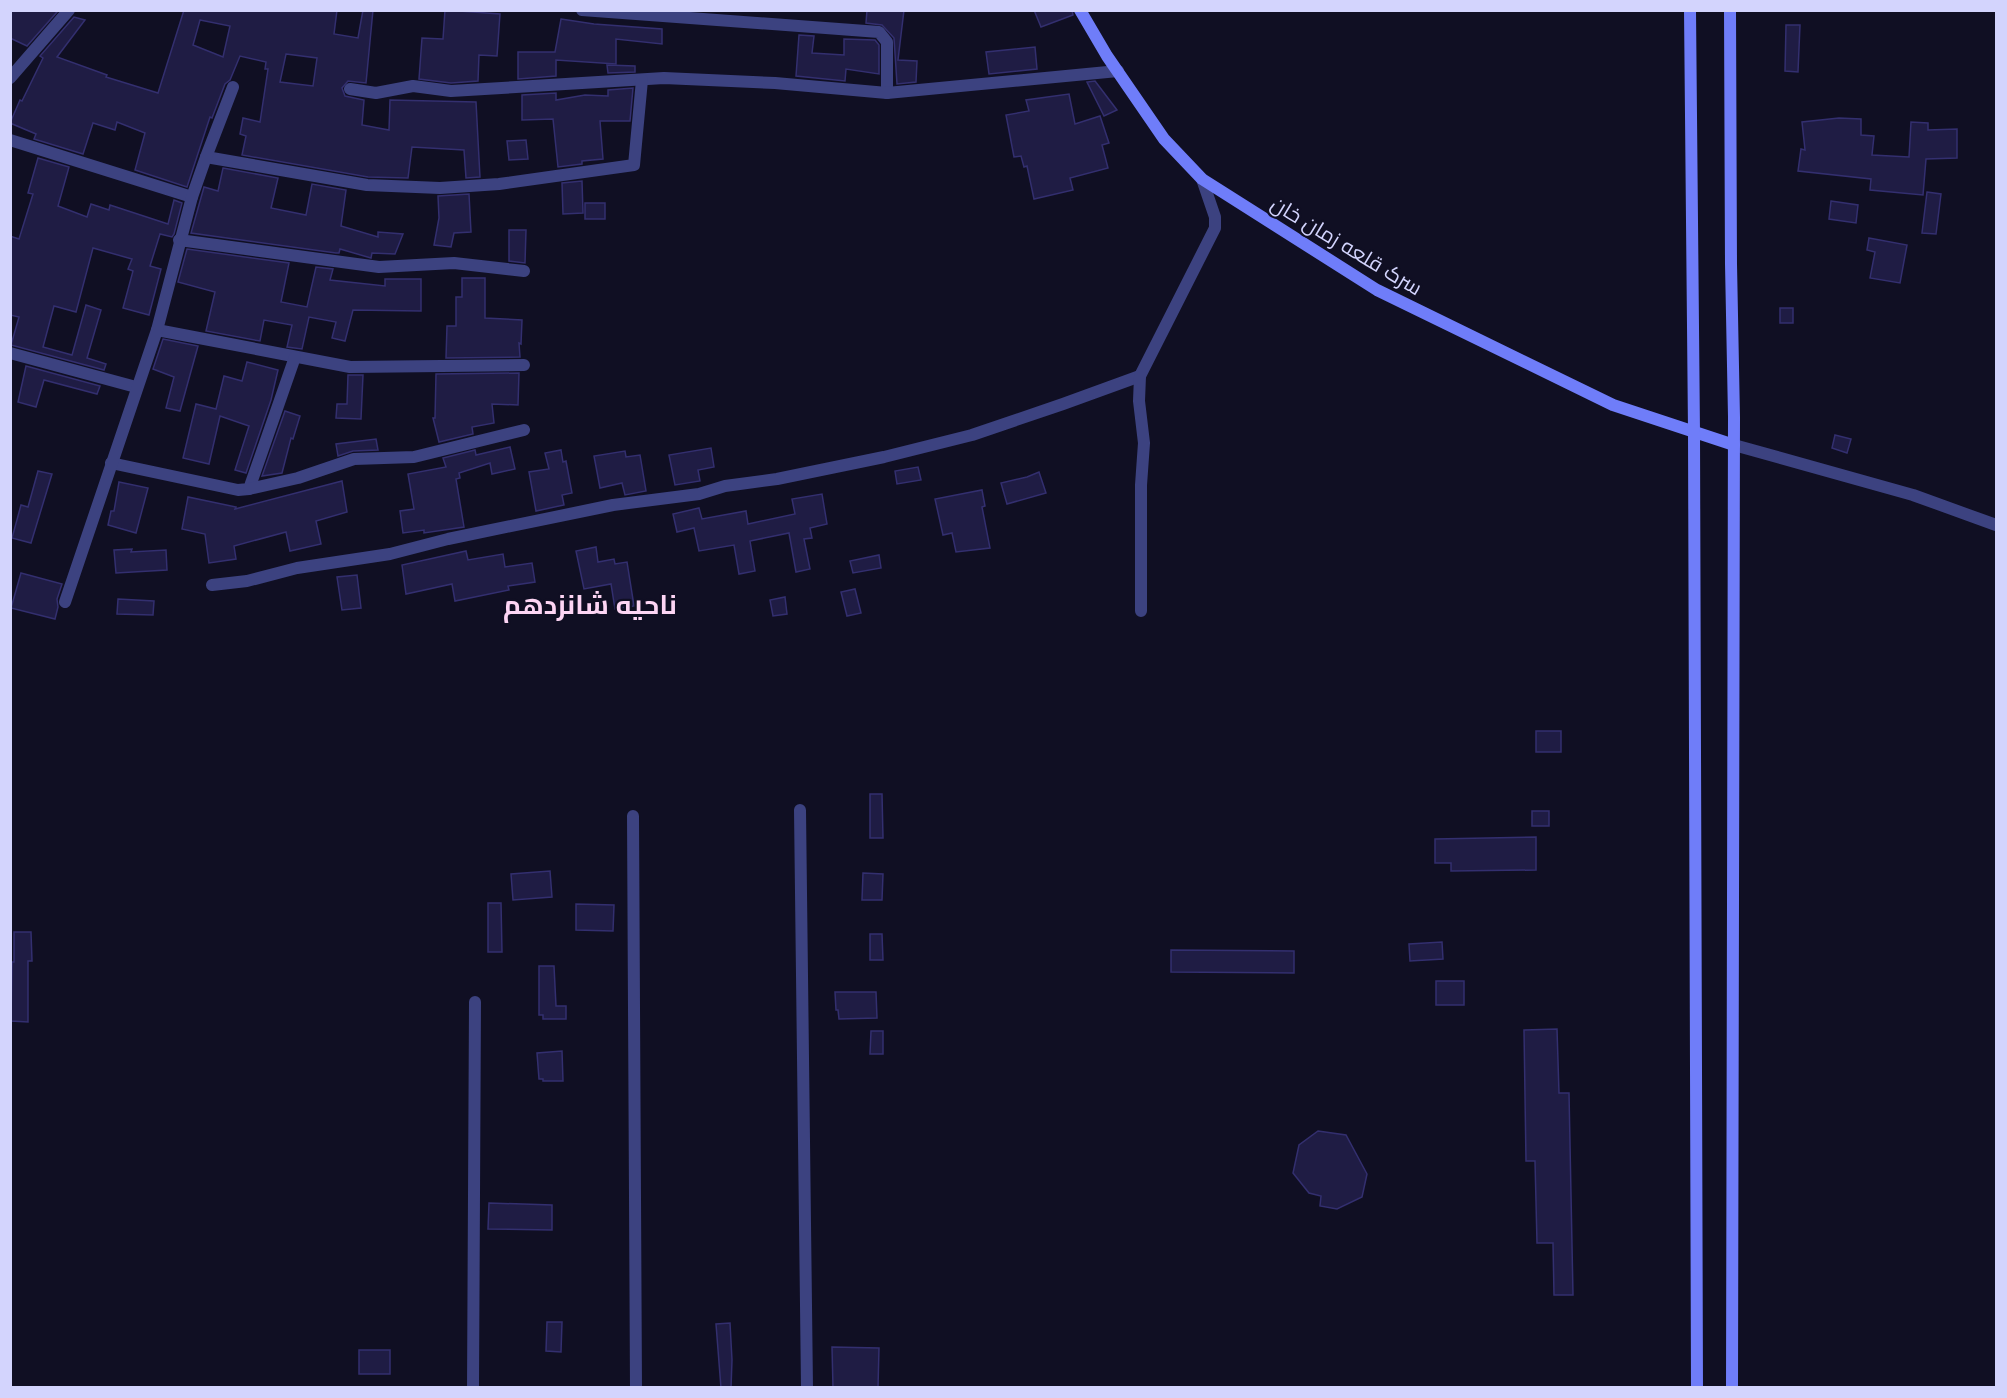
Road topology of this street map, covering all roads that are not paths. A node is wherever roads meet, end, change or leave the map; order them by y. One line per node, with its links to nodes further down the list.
1 (69, 10): 7 (street)
2 (582, 10): 11 (street)
3 (1080, 10): 6 (main road, سرک قلعه زمان خان)
4 (1690, 10): 25 (main road)
5 (1730, 10): 26 (main road)
6 (1118, 71): 11 (street); 14 (main road, سرک قلعه زمان خان)
7 (10, 78)
8 (642, 80): 10 (street); 11 (street); 13 (street)
9 (233, 87): 13 (street)
10 (350, 89)
11 (887, 93)
12 (10, 140): 15 (street)
13 (206, 156): 15 (street)
14 (1202, 179): 22 (street); 25 (main road, سرک قلعه زمان خان)
15 (192, 197): 16 (street)
16 (179, 240): 17 (street); 18 (street)
17 (524, 271)
18 (157, 330): 20 (street); 23 (street)
19 (10, 353): 23 (street)
20 (295, 357): 21 (street); 28 (street)
21 (524, 365)
22 (1140, 376): 30 (street); 32 (street)
23 (136, 387): 27 (street)
24 (524, 430): 28 (street)
25 (1694, 432): 26 (main road, سرک قلعه زمان خان); 39 (main road)
26 (1734, 445): 29 (street); 40 (main road)
27 (111, 462): 28 (street); 31 (street)
28 (249, 489)
29 (1996, 525)
30 (212, 585)
31 (65, 602)
32 (1141, 611)
33 (800, 810): 38 (street)
34 (633, 816): 37 (street)
35 (475, 1002): 36 (street)
36 (473, 1388)
37 (636, 1388)
38 (807, 1388)
39 (1697, 1388)
40 (1732, 1388)

